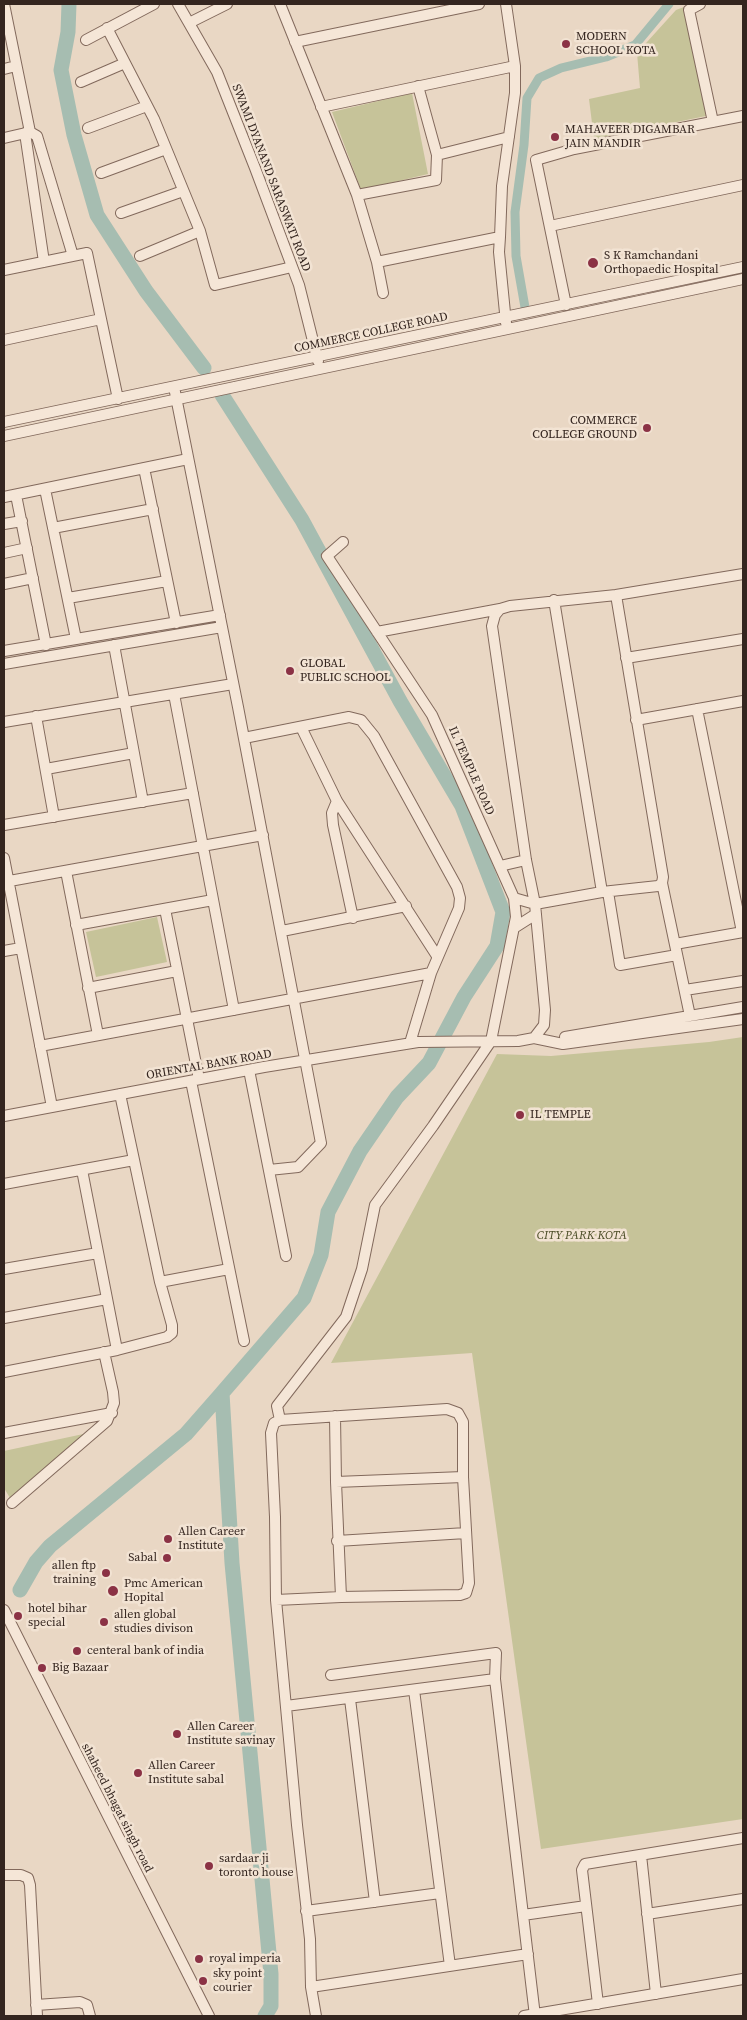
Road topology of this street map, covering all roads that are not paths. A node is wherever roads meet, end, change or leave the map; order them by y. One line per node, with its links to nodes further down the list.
1 (4, 4): 14 (street)
2 (154, 4): 10 (street)
3 (178, 4): 9 (street, SWAMI DYANAND SARASWATI ROAD)
4 (227, 4): 9 (street)
5 (280, 4): 12 (street)
6 (478, 4): 12 (street)
7 (506, 4): 15 (street)
8 (700, 4): 22 (street)
9 (189, 23): 41 (street, SWAMI DYANAND SARASWATI ROAD)
10 (107, 28): 11 (street); 13 (street)
11 (86, 40)
12 (295, 42): 20 (street)
13 (125, 63): 17 (street); 19 (street)
14 (16, 66): 16 (street); 24 (street)
15 (515, 66): 18 (street); 25 (street)
16 (4, 69)
17 (81, 82)
18 (418, 86): 20 (street); 28 (street)
19 (147, 106): 23 (street); 27 (street)
20 (322, 107): 32 (street)
21 (743, 116): 22 (street)
22 (713, 122): 34 (street)
23 (88, 128)
24 (27, 133): 26 (street); 37 (street); 39 (street)
25 (509, 137): 28 (street); 36 (street)
26 (4, 138)
27 (166, 149): 29 (street); 31 (street)
28 (436, 154): 32 (street)
29 (101, 173)
30 (743, 185): 34 (street)
31 (183, 191): 33 (street); 35 (street)
32 (357, 195): 40 (street)
33 (121, 214)
34 (550, 226): 46 (street)
35 (200, 231): 38 (street); 41 (street)
36 (500, 237): 40 (street); 47 (street)
37 (73, 256): 39 (street); 48 (street)
38 (140, 256)
39 (44, 262): 43 (street)
40 (377, 262): 45 (street)
41 (292, 267): 51 (street, SWAMI DYANAND SARASWATI ROAD)
42 (743, 267): 46 (street, COMMERCE COLLEGE ROAD)
43 (4, 270)
44 (743, 278): 49 (street)
45 (383, 292)
46 (566, 305): 47 (street, COMMERCE COLLEGE ROAD)
47 (505, 318): 49 (street); 51 (street, COMMERCE COLLEGE ROAD)
48 (101, 320): 50 (street); 54 (street)
49 (508, 329): 52 (street)
50 (4, 340)
51 (318, 357): 52 (street, SWAMI DYANAND SARASWATI ROAD); 53 (street, COMMERCE COLLEGE ROAD)
52 (320, 370): 55 (street)
53 (174, 387): 54 (street, COMMERCE COLLEGE ROAD); 55 (street)
54 (118, 399): 56 (street, COMMERCE COLLEGE ROAD)
55 (176, 400): 57 (street); 58 (street)
56 (4, 422)
57 (4, 436)
58 (188, 459): 59 (street); 79 (street)
59 (144, 468): 60 (street); 63 (street)
60 (45, 489): 61 (street); 66 (street)
61 (16, 495): 62 (street); 64 (street)
62 (4, 497)
63 (152, 509): 66 (street); 73 (street)
64 (22, 520): 65 (street); 68 (street)
65 (4, 524)
66 (53, 528): 76 (street)
67 (343, 542): 82 (street, IL TEMPLE ROAD)
68 (27, 548): 69 (street); 71 (street)
69 (4, 553)
70 (743, 574): 72 (street); 75 (street)
71 (33, 578): 74 (street); 85 (street)
72 (743, 578)
73 (167, 581): 76 (street); 80 (street)
74 (4, 584)
75 (616, 595): 77 (street); 88 (street)
76 (68, 598): 83 (street)
77 (554, 600): 78 (street); 115 (street)
78 (500, 609): 82 (street); 110 (street)
79 (220, 616): 80 (street); 81 (street)
80 (176, 623): 83 (street)
81 (222, 627): 86 (street); 90 (street)
82 (377, 632): 111 (street, IL TEMPLE ROAD)
83 (76, 639): 85 (street)
84 (743, 639): 88 (street)
85 (46, 644): 87 (street)
86 (114, 645): 89 (street); 93 (street)
87 (4, 652)
88 (626, 658): 96 (street)
89 (4, 664)
90 (234, 684): 91 (street); 99 (street)
91 (174, 694): 93 (street); 102 (street)
92 (743, 701): 94 (street)
93 (125, 702): 95 (street); 100 (street)
94 (698, 709): 96 (street); 125 (street)
95 (36, 716): 97 (street); 101 (street)
96 (636, 720): 114 (street)
97 (4, 722)
98 (301, 727): 99 (street); 103 (street); 130 (street)
99 (244, 738): 107 (street)
100 (134, 753): 101 (street); 104 (street)
101 (46, 769): 105 (street)
102 (193, 793): 104 (street); 108 (street)
103 (337, 801): 118 (street); 121 (street)
104 (143, 802): 105 (street)
105 (54, 817): 106 (street)
106 (4, 825)
107 (263, 836): 108 (street); 124 (street)
108 (202, 847): 112 (street); 117 (street)
109 (4, 858): 113 (street)
110 (526, 860): 111 (street); 120 (street)
111 (500, 866): 116 (street, IL TEMPLE ROAD)
112 (66, 871): 113 (street); 122 (street)
113 (6, 881): 127 (street)
114 (662, 883): 115 (street); 126 (street)
115 (605, 892): 120 (street); 129 (street)
116 (514, 898): 120 (street); 123 (street, IL TEMPLE ROAD)
117 (213, 900): 119 (street); 138 (street)
118 (406, 906): 121 (street); 130 (street)
119 (165, 909): 122 (street); 131 (street)
120 (536, 909): 123 (street); 143 (street)
121 (353, 918): 124 (street)
122 (76, 925): 134 (street)
123 (514, 928): 144 (street, IL TEMPLE ROAD)
124 (282, 931): 136 (street)
125 (743, 932): 126 (street)
126 (675, 944): 129 (street)
127 (21, 948): 128 (street); 147 (street)
128 (4, 951)
129 (678, 955): 135 (street)
130 (437, 956): 132 (street)
131 (177, 971): 134 (street); 140 (street)
132 (431, 973): 136 (street); 146 (street)
133 (743, 981): 135 (street)
134 (88, 988): 142 (street)
135 (685, 990): 139 (street)
136 (295, 998): 138 (street); 148 (street)
137 (743, 1007): 139 (street)
138 (234, 1010): 140 (street)
139 (690, 1016): 145 (street)
140 (187, 1019): 142 (street); 150 (street)
141 (743, 1019): 145 (street, ORIENTAL BANK ROAD)
142 (98, 1036): 147 (street)
143 (534, 1038): 144 (street, ORIENTAL BANK ROAD); 145 (street, ORIENTAL BANK ROAD)
144 (490, 1041): 146 (street, ORIENTAL BANK ROAD); 171 (street)
145 (555, 1041)
146 (414, 1042): 148 (street, ORIENTAL BANK ROAD)
147 (40, 1046): 152 (street)
148 (307, 1060): 149 (street, ORIENTAL BANK ROAD); 156 (street)
149 (250, 1070): 150 (street, ORIENTAL BANK ROAD); 156 (street)
150 (195, 1080): 151 (street, ORIENTAL BANK ROAD); 161 (street)
151 (120, 1094): 152 (street, ORIENTAL BANK ROAD); 154 (street)
152 (52, 1106): 153 (street, ORIENTAL BANK ROAD)
153 (4, 1116)
154 (134, 1160): 155 (street); 162 (street)
155 (82, 1170): 157 (street); 158 (street)
156 (269, 1170): 159 (street)
157 (4, 1184)
158 (98, 1253): 160 (street); 163 (street)
159 (286, 1256)
160 (4, 1269)
161 (229, 1269): 162 (street); 165 (street)
162 (160, 1282): 166 (street)
163 (107, 1299): 164 (street); 166 (street)
164 (4, 1318)
165 (244, 1341)
166 (117, 1350): 167 (street)
167 (104, 1352): 168 (street); 169 (street)
168 (4, 1372)
169 (112, 1413): 172 (street); 175 (street)
170 (335, 1416): 171 (street); 173 (street); 174 (street)
171 (280, 1420): 179 (street)
172 (4, 1433)
173 (464, 1477): 174 (street); 176 (street)
174 (336, 1482): 177 (street)
175 (12, 1503)
176 (466, 1534): 177 (street); 178 (street)
177 (337, 1541): 178 (street)
178 (341, 1597): 179 (street)
179 (276, 1600): 185 (street)
180 (4, 1611): 206 (street, shaheed bhagat singh road)
181 (331, 1675): 182 (street)
182 (495, 1679): 183 (street); 195 (street)
183 (414, 1690): 184 (street); 189 (street)
184 (350, 1699): 185 (street); 191 (street)
185 (286, 1706): 193 (street)
186 (743, 1838): 187 (street)
187 (641, 1855): 192 (street); 194 (street)
188 (4, 1875): 202 (street)
189 (440, 1893): 191 (street); 197 (street)
190 (743, 1899): 194 (street)
191 (375, 1902): 193 (street)
192 (586, 1906): 195 (street); 201 (street)
193 (306, 1911): 199 (street)
194 (647, 1914): 200 (street)
195 (523, 1915): 196 (street)
196 (528, 1954): 197 (street); 203 (street)
197 (450, 1966): 199 (street)
198 (743, 1979): 200 (street)
199 (312, 1987): 207 (street)
200 (656, 1994): 201 (street)
201 (598, 2004): 203 (street)
202 (36, 2005): 204 (street); 205 (street)
203 (535, 2015): 208 (street)
204 (36, 2016)
205 (90, 2016)
206 (209, 2016)
207 (316, 2016)
208 (524, 2016)

